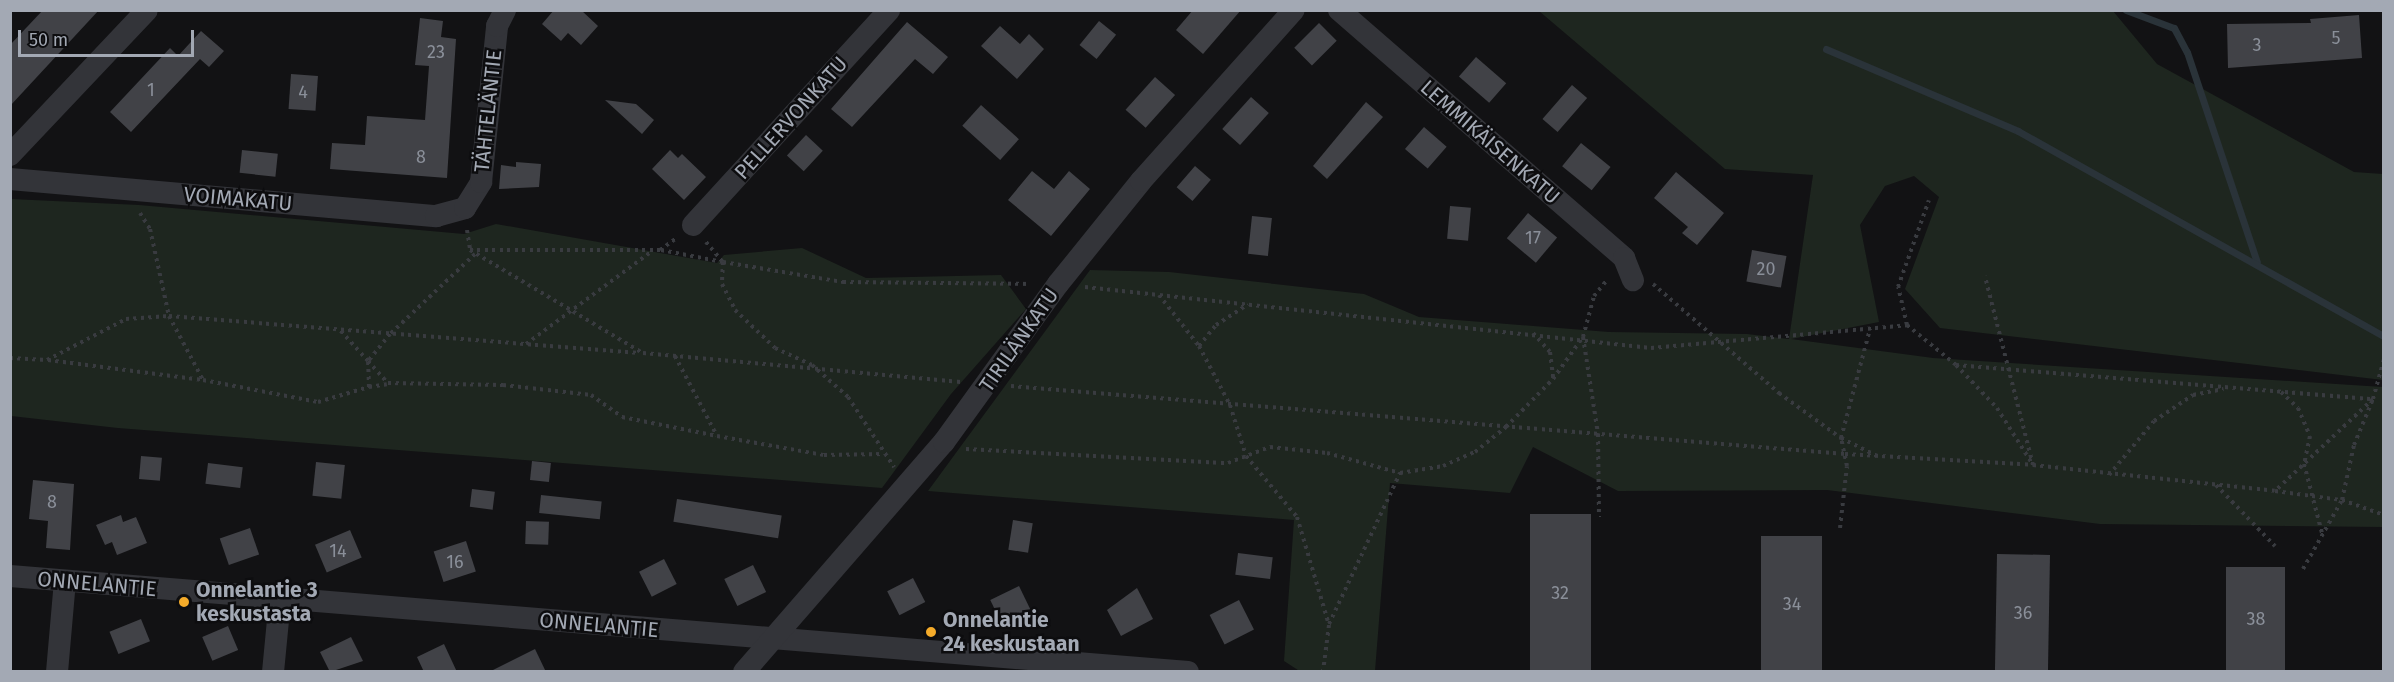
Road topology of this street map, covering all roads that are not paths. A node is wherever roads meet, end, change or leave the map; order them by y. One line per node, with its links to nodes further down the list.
1 (147, 10): 6 (street)
2 (505, 10): 8 (street, TÄHTELÄNTIE)
3 (889, 10): 9 (street, PELLERVONKATU)
4 (1294, 10): 14 (street, TIRILÄNKATU)
5 (1339, 10): 10 (street, LEMMIKÄISENKATU)
6 (10, 155)
7 (10, 179): 8 (street, VOIMAKATU)
8 (465, 208)
9 (693, 225)
10 (1642, 281)
11 (10, 576): 12 (street, ONNELANTIE)
12 (65, 581): 13 (street, ONNELANTIE); 15 (street)
13 (280, 599): 14 (street, ONNELANTIE); 16 (street)
14 (771, 640): 17 (street, TIRILÄNKATU); 18 (street, ONNELANTIE)
15 (57, 672)
16 (273, 672)
17 (744, 672)
18 (1188, 672)

